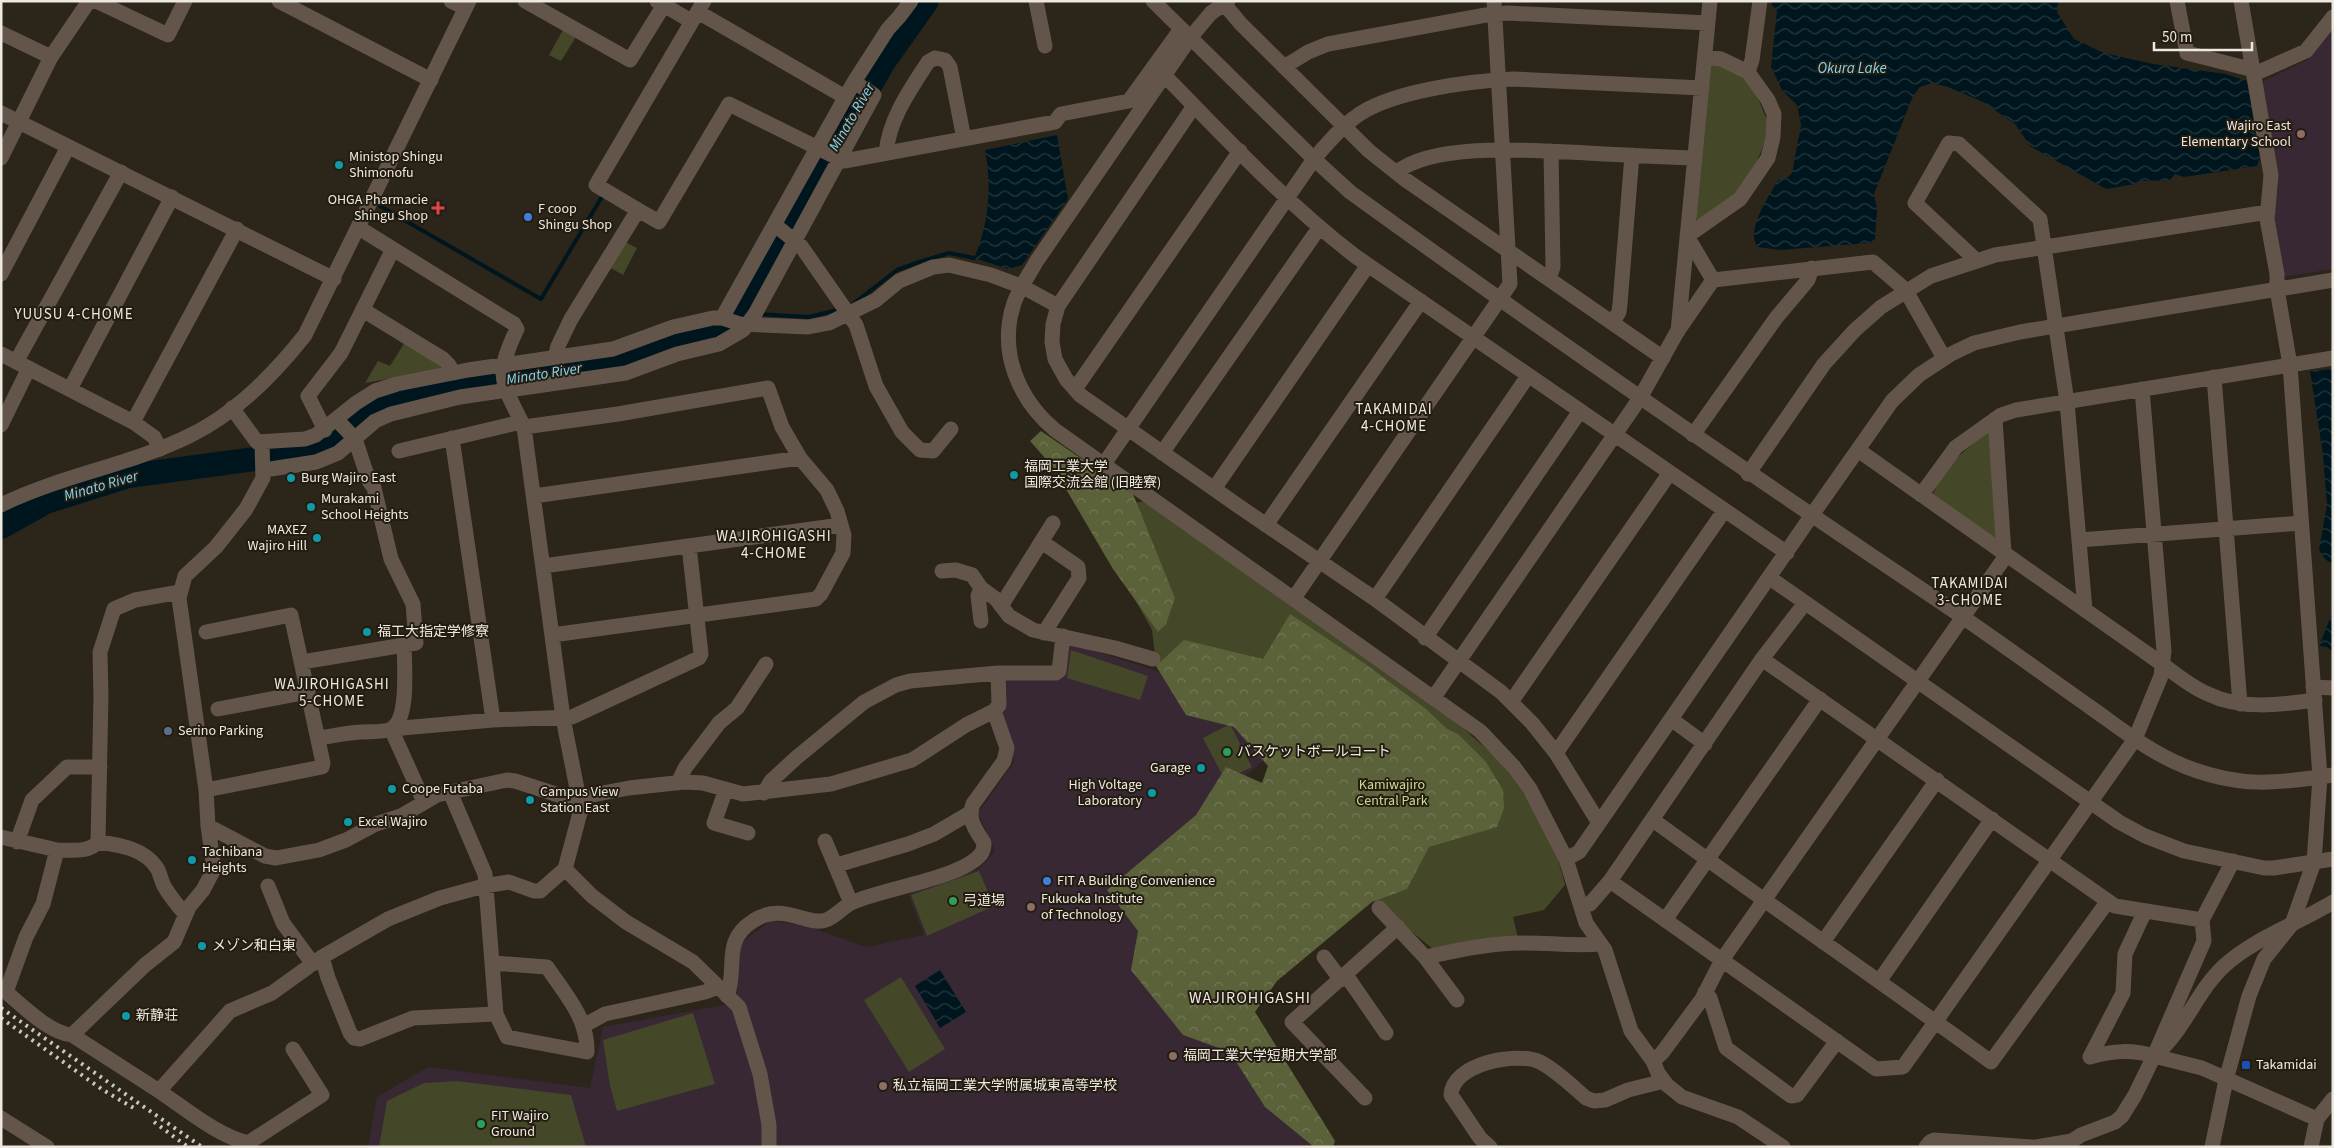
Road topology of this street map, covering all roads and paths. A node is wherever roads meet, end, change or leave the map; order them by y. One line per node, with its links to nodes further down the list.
1 (89, 1): 24 (street)
2 (96, 1): 3 (street)
3 (185, 1)
4 (279, 1): 30 (street)
5 (451, 1): 16 (street)
6 (525, 1): 15 (street)
7 (910, 1): 32 (street)
8 (1036, 1): 23 (street)
9 (1153, 1): 22 (street)
10 (1710, 1): 20 (street)
11 (1760, 1): 28 (street)
12 (2177, 1): 27 (street)
13 (2241, 1): 27 (street)
14 (1226, 2): 22 (street); 26 (street)
15 (661, 3): 18 (street)
16 (467, 5): 30 (street)
17 (1494, 8): 20 (street); 26 (street); 31 (street)
18 (697, 11): 34 (street); 55 (street)
19 (2333, 18): 27 (street)
20 (1708, 23): 25 (street)
21 (1, 32): 24 (street)
22 (1186, 33): 29 (street); 39 (street); 50 (street)
23 (1045, 46)
24 (51, 57): 37 (street)
25 (1706, 57): 28 (street); 33 (street)
26 (1284, 67): 38 (street)
27 (2254, 70): 56 (street)
28 (1748, 72): 61 (street)
29 (1164, 75): 35 (street); 73 (street)
30 (431, 80): 57 (street)
31 (1498, 80): 33 (street); 38 (street); 42 (street)
32 (854, 82): 34 (street); 49 (street)
33 (1702, 88): 48 (street)
34 (845, 97): 41 (street)
35 (1194, 106): 43 (street); 78 (street)
36 (1, 113): 37 (street)
37 (20, 122): 40 (street); 47 (street)
38 (1344, 127): 50 (street); 52 (street)
39 (964, 139): 45 (street); 45 (street)
40 (68, 146): 51 (street); 68 (street)
41 (818, 148): 49 (street); 55 (street); 60 (street)
42 (1503, 149): 44 (street); 52 (street); 64 (street)
43 (1240, 151): 54 (street); 100 (street)
44 (1551, 151): 46 (street); 70 (street)
45 (886, 153): 49 (street)
46 (1632, 155): 48 (street); 82 (street)
47 (1, 158)
48 (1694, 158): 61 (street)
49 (839, 159): 60 (street)
50 (1314, 160): 54 (street); 76 (street)
51 (121, 172): 53 (street); 93 (street)
52 (1396, 172): 64 (street)
53 (172, 197): 59 (street); 98 (street)
54 (1287, 198): 58 (street); 112 (street)
55 (638, 210): 88 (street)
56 (2268, 212): 62 (street); 74 (street)
57 (359, 228): 63 (street); 69 (street)
58 (1319, 228): 66 (street); 121 (street)
59 (237, 229): 69 (street); 107 (street)
60 (785, 233): 80 (street); 81 (street); 83 (street)
61 (1687, 236): 71 (street); 85 (street)
62 (2044, 247): 65 (street); 65 (street); 84 (street)
63 (393, 249): 79 (street); 92 (street)
64 (1509, 251): 70 (street); 76 (street)
65 (1977, 261): 75 (street)
66 (1368, 265): 77 (street); 127 (street)
67 (1812, 268): 71 (street); 75 (street); 113 (street)
68 (1, 274)
69 (334, 279): 104 (street)
70 (1549, 279): 82 (street)
71 (1713, 280): 85 (street)
72 (2333, 280): 74 (street)
73 (1023, 287): 78 (street); 80 (street); 123 (street)
74 (2277, 290): 84 (street); 94 (street)
75 (1905, 292): 90 (street); 126 (street)
76 (1500, 300): 86 (street); 102 (street)
77 (1421, 301): 86 (street); 136 (street)
78 (1058, 306): 100 (street)
79 (363, 310): 95 (street); 109 (street)
80 (848, 315): 83 (street); 111 (street)
81 (722, 318): 83 (street); 88 (street)
82 (1612, 323): 89 (street)
83 (748, 324): 101 (street)
84 (2056, 326): 90 (street); 103 (street)
85 (1678, 332): 89 (street)
86 (1474, 338): 96 (street); 144 (street)
87 (1, 354): 93 (street)
88 (555, 357): 92 (street)
89 (1663, 358): 102 (street)
90 (1944, 358): 119 (street)
91 (2333, 358): 94 (street)
92 (503, 364): 95 (street); 101 (street)
93 (23, 365): 98 (street); 108 (street)
94 (2290, 365): 97 (street); 133 (street)
95 (453, 373): 109 (street)
96 (1528, 376): 105 (street); 151 (street)
97 (2214, 377): 99 (street); 137 (street)
98 (70, 389): 107 (street)
99 (2142, 389): 103 (street); 138 (street)
100 (1075, 390): 112 (street)
101 (506, 391): 110 (street); 116 (street)
102 (1640, 398): 113 (street); 114 (street)
103 (2067, 402): 106 (street); 139 (street)
104 (232, 408): 117 (street); 118 (street)
105 (1580, 411): 114 (street); 162 (street)
106 (1995, 420): 128 (street); 142 (street)
107 (133, 422): 118 (street)
108 (1, 425)
109 (331, 425): 116 (street); 117 (street)
110 (523, 425): 115 (street); 122 (street); 129 (street)
111 (951, 429)
112 (1128, 429): 121 (street); 123 (street)
113 (1693, 435): 126 (street)
114 (1614, 436): 125 (street); 166 (street)
115 (452, 438): 120 (street); 183 (street)
116 (354, 439): 124 (street); 163 (street)
117 (262, 446): 124 (street)
118 (160, 449): 130 (street)
119 (1858, 450): 128 (street); 132 (street)
120 (400, 451)
121 (1162, 453): 127 (street)
122 (800, 458): 129 (street); 135 (street)
123 (1104, 464): 150 (street)
124 (264, 468): 149 (street)
125 (1669, 474): 131 (street); 177 (street)
126 (1748, 474): 132 (street)
127 (1214, 489): 136 (street)
128 (1921, 495): 142 (street)
129 (534, 496): 145 (street)
130 (1, 505)
131 (1724, 511): 143 (street); 189 (street)
132 (1812, 515): 143 (street); 156 (street)
133 (2301, 522): 137 (street); 174 (street)
134 (1053, 523): 140 (street)
135 (841, 525): 141 (street); 155 (street)
136 (1266, 525): 144 (street)
137 (2226, 528): 138 (street); 178 (street)
138 (2154, 534): 139 (street); 169 (street)
139 (2079, 540): 154 (street)
140 (1042, 542): 153 (street); 159 (street)
141 (689, 546): 145 (street); 155 (street)
142 (2004, 553): 154 (street); 156 (street)
143 (1787, 554): 147 (street)
144 (1319, 561): 150 (street); 151 (street)
145 (543, 566): 160 (street)
146 (942, 572): 148 (street)
147 (1770, 578): 152 (street); 182 (street)
148 (981, 588): 153 (street); 157 (street)
149 (180, 592): 190 (street); 195 (street)
150 (1294, 598): 175 (street)
151 (1375, 599): 162 (street)
152 (1805, 603): 165 (street); 171 (street)
153 (1001, 606): 159 (street)
154 (2084, 610): 169 (street)
155 (696, 615): 160 (street); 181 (street)
156 (1963, 618): 171 (street); 187 (street)
157 (980, 620)
158 (206, 632): 167 (street)
159 (1044, 633): 161 (street)
160 (552, 634): 181 (street)
161 (1063, 636): 164 (street); 170 (street)
162 (1425, 638): 166 (street)
163 (404, 644): 167 (street); 184 (street)
164 (1153, 659)
165 (1762, 659): 176 (street); 188 (street)
166 (1459, 661): 175 (street); 177 (street)
167 (302, 662): 173 (street)
168 (766, 664): 193 (street)
169 (2162, 664): 178 (street); 187 (street)
170 (998, 673): 180 (street); 197 (street)
171 (1918, 682): 186 (street); 200 (street)
172 (2333, 688): 174 (street)
173 (308, 692): 179 (street); 185 (street)
174 (2314, 693): 178 (street); 191 (street)
175 (1434, 697): 212 (street)
176 (1820, 699): 186 (street); 215 (street)
177 (1511, 702): 189 (street)
178 (2240, 704)
179 (218, 709)
180 (994, 711): 197 (street); 201 (street)
181 (563, 718): 183 (street); 198 (street)
182 (1671, 719): 188 (street); 204 (street)
183 (493, 720): 184 (street)
184 (391, 729): 185 (street); 199 (street)
185 (318, 738): 195 (street)
186 (1877, 739): 192 (street); 223 (street)
187 (2135, 739): 191 (street); 200 (street)
188 (1705, 744): 203 (street)
189 (1556, 753): 204 (street)
190 (100, 768): 209 (street); 210 (street)
191 (2326, 776): 217 (street)
192 (1936, 780): 202 (street); 235 (street)
193 (678, 783): 194 (street); 198 (street)
194 (726, 789): 197 (street); 206 (street)
195 (206, 790): 205 (street)
196 (450, 792): 198 (street); 199 (street); 222 (street)
197 (764, 793)
198 (579, 798): 219 (street)
199 (424, 802): 205 (street)
200 (2090, 802): 213 (street); 216 (street)
201 (970, 813): 218 (street); 226 (street)
202 (1992, 819): 213 (street); 243 (street)
203 (1653, 820): 215 (street); 220 (street)
204 (1599, 823): 212 (street)
205 (208, 826): 230 (street)
206 (748, 833)
207 (1, 837): 209 (street)
208 (825, 841): 218 (street)
209 (17, 842): 211 (street)
210 (98, 842): 211 (street); 230 (street)
211 (57, 850): 244 (street)
212 (1566, 859): 227 (street)
213 (2050, 859): 224 (street); 249 (street)
214 (2333, 859): 217 (street)
215 (1708, 860): 223 (street); 231 (street)
216 (2233, 861): 217 (street); 232 (street)
217 (2314, 862): 233 (street)
218 (837, 865): 226 (street)
219 (565, 869): 222 (street); 245 (street)
220 (1610, 881): 227 (street); 231 (street)
221 (268, 886): 239 (street)
222 (484, 886): 239 (street); 241 (street)
223 (1763, 900): 235 (street); 240 (street)
224 (2108, 901): 229 (street); 249 (street)
225 (2333, 902): 233 (street)
226 (851, 903): 245 (street)
227 (1580, 904): 236 (street)
228 (1379, 908): 234 (street)
229 (2145, 911): 232 (street); 255 (street)
230 (185, 914): 252 (street)
231 (1666, 920): 240 (street)
232 (2202, 920): 255 (street)
233 (2292, 924): 255 (street); 257 (street)
234 (1398, 927): 238 (street); 242 (street)
235 (1823, 942): 243 (street)
236 (1600, 944): 238 (street); 256 (street)
237 (1324, 957): 242 (street)
238 (1425, 957): 247 (street)
239 (317, 960): 248 (street); 259 (street)
240 (1722, 960): 246 (street); 253 (street)
241 (493, 963): 248 (street); 250 (street)
242 (1344, 978): 251 (street); 260 (street)
243 (1880, 980): 249 (street)
244 (4, 990): 252 (street)
245 (723, 991): 250 (street); 265 (street)
246 (1705, 992): 253 (street); 256 (street)
247 (1457, 1000)
248 (496, 1014): 250 (street)
249 (1936, 1021): 253 (street)
250 (583, 1026)
251 (1386, 1033)
252 (72, 1035): 259 (street)
253 (1837, 1041)
254 (293, 1049): 259 (street)
255 (2154, 1056): 257 (street); 269 (street)
256 (1653, 1062): 258 (street)
257 (2226, 1080): 263 (street); 270 (street)
258 (1664, 1081): 266 (street); 267 (street)
259 (158, 1091)
260 (1365, 1098)
261 (2333, 1099): 263 (street)
262 (1, 1118): 264 (street)
263 (2317, 1119): 271 (street)
264 (47, 1147)
265 (769, 1147)
266 (1490, 1147)
267 (1782, 1147)
268 (1926, 1147): 269 (street)
269 (2034, 1147)
270 (2212, 1147)
271 (2311, 1147)

